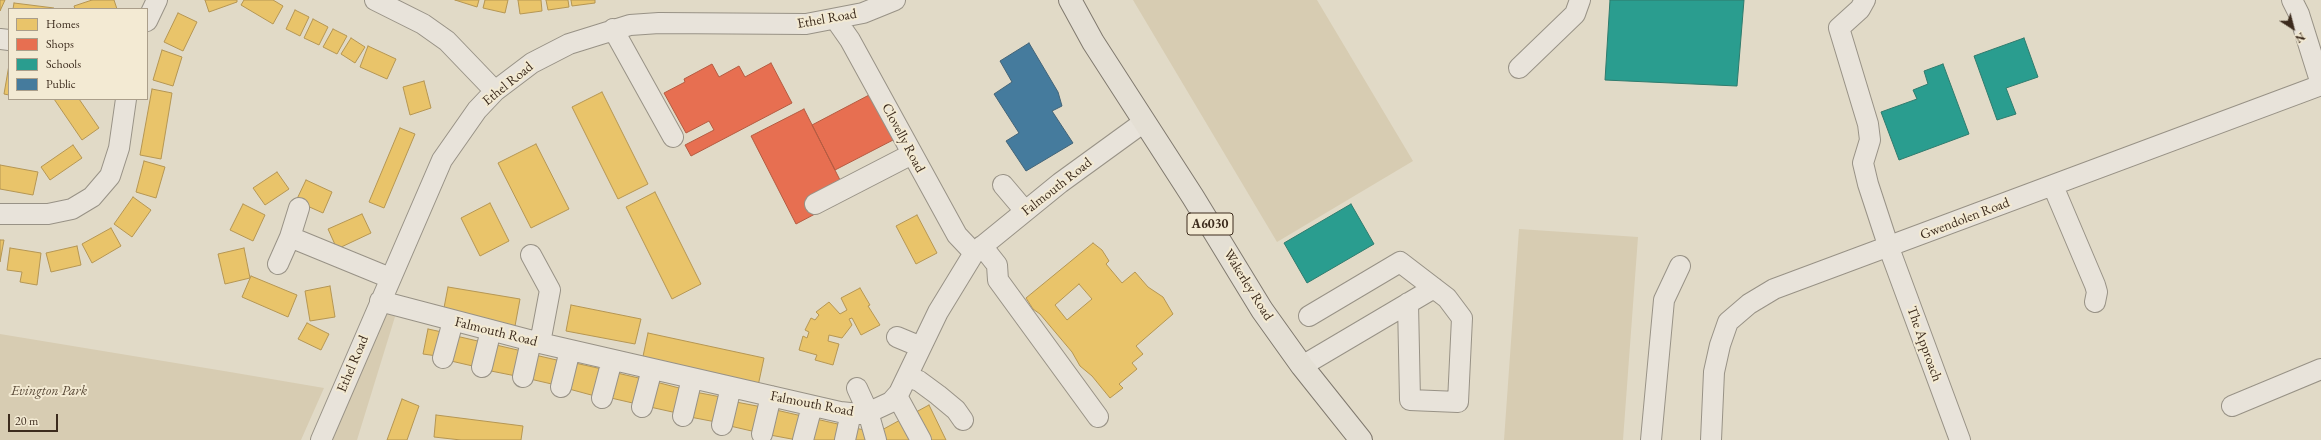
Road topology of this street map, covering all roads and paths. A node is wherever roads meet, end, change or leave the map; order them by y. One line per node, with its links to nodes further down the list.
1 (157, 0): 8 (street)
2 (375, 0): 13 (street)
3 (895, 0): 9 (street, Ethel Road)
4 (1070, 0): 15 (highway, Wakerley Road / A6030)
5 (1580, 0): 11 (street)
6 (1865, 0): 25 (street, The Approach)
7 (2292, 0): 12 (street)
8 (148, 20)
9 (836, 20): 10 (street, Ethel Road); 17 (street, Clovelly Road)
10 (613, 30): 13 (street, Ethel Road); 16 (street)
11 (1519, 68)
12 (2321, 84): 19 (street, Gwendolen Road)
13 (495, 91): 30 (street, Ethel Road)
14 (126, 100): 23 (street)
15 (1144, 122): 22 (street, Falmouth Road); 44 (highway, Wakerley Road / A6030)
16 (673, 137)
17 (912, 154): 20 (street); 26 (street, Clovelly Road)
18 (1003, 185): 22 (street)
19 (2053, 186): 25 (street, Gwendolen Road); 33 (street)
20 (815, 204)
21 (299, 208): 24 (street)
22 (1025, 211): 26 (street, Falmouth Road)
23 (0, 214)
24 (290, 237): 28 (street); 30 (street)
25 (1889, 248): 73 (street, Gwendolen Road); 74 (street, The Approach)
26 (978, 249): 40 (street, Falmouth Road); 62 (street, Clovelly Road)
27 (532, 255): 39 (street)
28 (278, 264)
29 (1680, 266): 72 (street)
30 (390, 278): 32 (street, Ethel Road)
31 (1434, 288): 34 (street); 34 (street); 35 (street)
32 (380, 301): 36 (street, Falmouth Road); 66 (street, Ethel Road)
33 (2095, 302)
34 (1408, 303): 44 (street)
35 (1309, 316)
36 (453, 321): 37 (street, Falmouth Road); 42 (street)
37 (491, 330): 39 (street, Falmouth Road); 45 (street)
38 (897, 337): 40 (street)
39 (535, 342): 41 (street, Falmouth Road); 48 (street)
40 (921, 347): 50 (street, Falmouth Road)
41 (570, 350): 43 (street, Falmouth Road); 51 (street)
42 (443, 358)
43 (612, 360): 46 (street, Falmouth Road); 56 (street)
44 (1302, 366): 71 (highway, Wakerley Road / A6030)
45 (482, 367)
46 (652, 369): 49 (street, Falmouth Road); 59 (street)
47 (2321, 369): 58 (street)
48 (523, 377)
49 (692, 378): 52 (street, Falmouth Road); 61 (street)
50 (908, 378): 55 (street, Falmouth Road); 63 (street)
51 (562, 387)
52 (731, 387): 54 (street, Falmouth Road); 64 (street)
53 (857, 388): 60 (street)
54 (771, 396): 57 (street, Falmouth Road); 65 (street)
55 (897, 396): 60 (street, Falmouth Road); 70 (street)
56 (602, 398)
57 (812, 406): 60 (street, Falmouth Road); 67 (street)
58 (2232, 406)
59 (642, 408)
60 (859, 412): 68 (street); 69 (street)
61 (683, 416)
62 (1098, 417)
63 (963, 420)
64 (722, 425)
65 (762, 434)
66 (322, 440)
67 (803, 440)
68 (845, 440)
69 (876, 440)
70 (921, 440)
71 (1361, 440)
72 (1651, 440)
73 (1711, 440)
74 (1960, 440)

